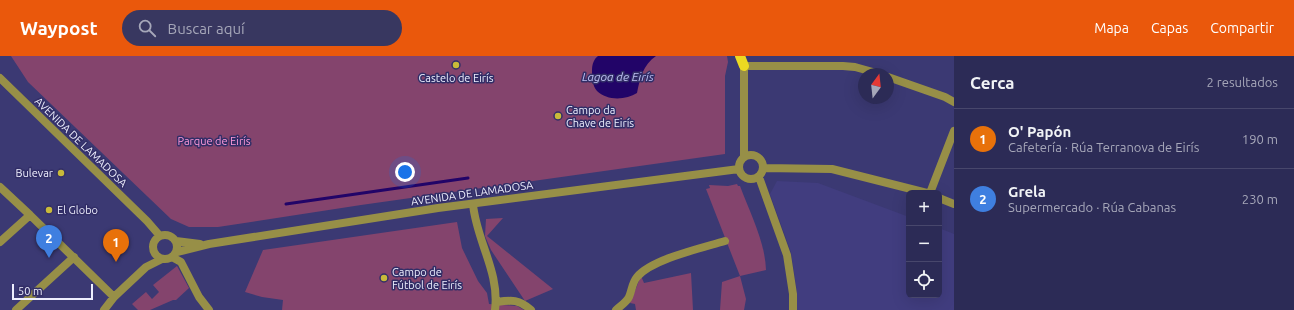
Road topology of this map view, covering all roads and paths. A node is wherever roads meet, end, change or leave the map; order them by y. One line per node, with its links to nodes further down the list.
1 (740, 56): 2 (main road)
2 (744, 66): 3 (street); 8 (street)
3 (859, 68)
4 (0, 78): 19 (street, AVENIDA DE LAMADOSA)
5 (894, 79): 6 (street)
6 (954, 102)
7 (954, 130): 14 (street)
8 (744, 157): 9 (street); 10 (street)
9 (763, 168): 11 (street); 13 (street)
10 (739, 169): 11 (street); 16 (street, AVENIDA DE LAMADOSA)
11 (758, 177): 36 (street)
12 (0, 187): 18 (street)
13 (916, 190)
14 (931, 190)
15 (942, 199): 17 (street)
16 (472, 204): 23 (street, AVENIDA DE LAMADOSA); 30 (street)
17 (954, 204)
18 (30, 215): 22 (street); 26 (street)
19 (158, 238): 20 (street); 24 (street)
20 (176, 241): 23 (street, AVENIDA DE LAMADOSA); 25 (street)
21 (725, 241): 35 (street)
22 (0, 242)
23 (209, 244): 25 (street, AVENIDA DE LAMADOSA)
24 (154, 251): 27 (street); 28 (street)
25 (175, 254): 27 (street); 33 (street)
26 (74, 257): 29 (street); 31 (street)
27 (162, 259): 28 (street)
28 (146, 267): 29 (street)
29 (114, 297): 32 (street)
30 (496, 306): 34 (street)
31 (16, 310)
32 (104, 310)
33 (209, 310)
34 (531, 310)
35 (616, 310)
36 (794, 310)

